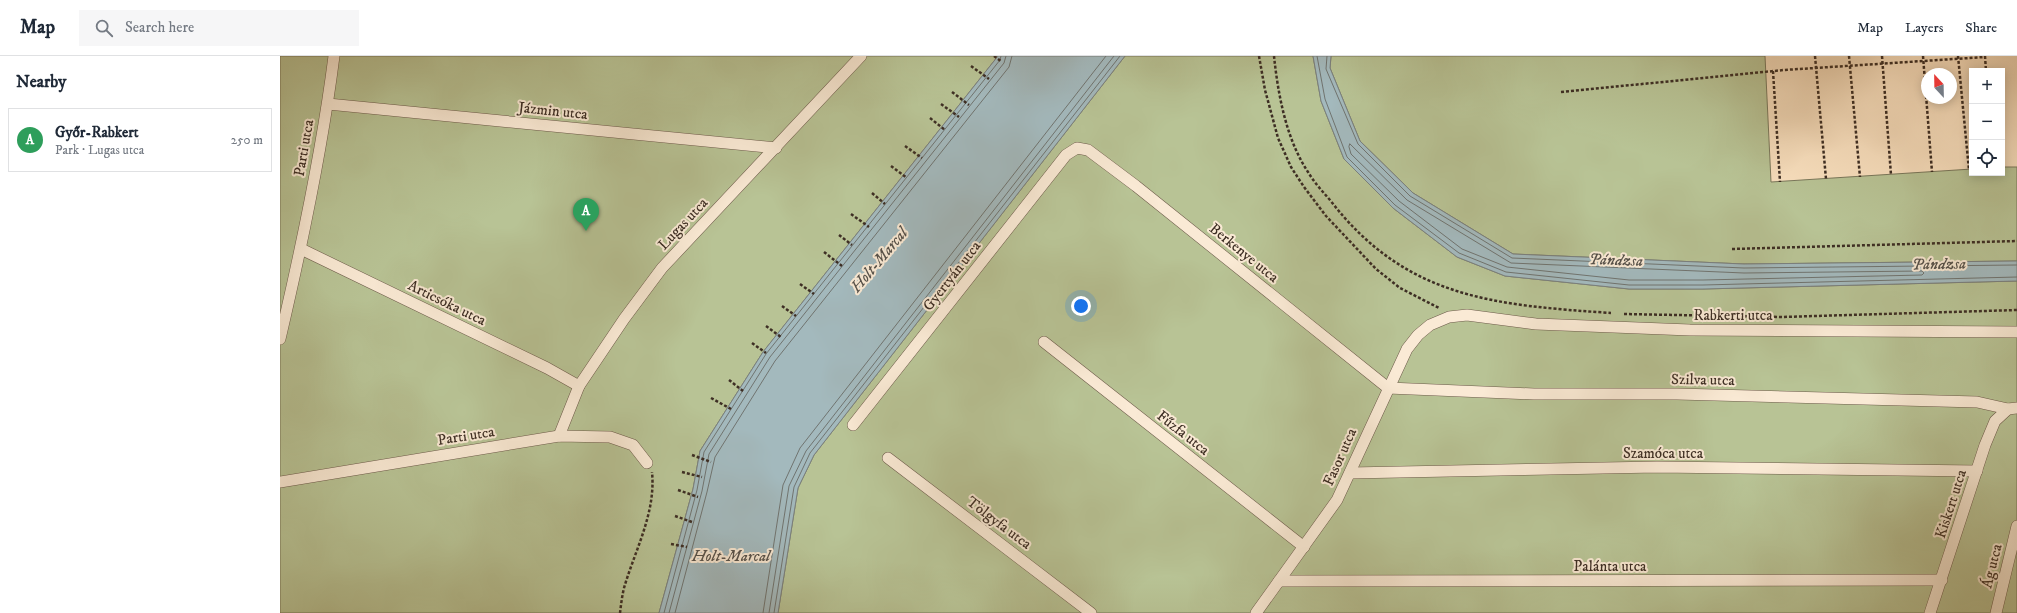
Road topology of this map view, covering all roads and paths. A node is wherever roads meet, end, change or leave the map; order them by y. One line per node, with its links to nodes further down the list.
1 (334, 56): 23 (street, Parti utca)
2 (861, 56): 30 (street, Lugas utca)
3 (994, 56): 13 (path)
4 (1260, 56): 59 (path)
5 (1274, 56): 56 (path)
6 (1816, 56): 17 (path)
7 (1849, 56): 16 (path)
8 (1882, 56): 14 (path)
9 (1923, 56): 12 (path)
10 (1985, 56): 11 (path); 18 (path)
11 (1958, 57): 12 (path); 34 (path)
12 (1923, 61): 14 (path); 35 (path)
13 (1002, 62)
14 (1883, 64): 16 (path); 36 (path)
15 (971, 66): 20 (path)
16 (1850, 66): 17 (path); 37 (path)
17 (1816, 68): 19 (path); 39 (path)
18 (1986, 68)
19 (1773, 71): 22 (path); 40 (path)
20 (989, 79)
21 (952, 92): 25 (path)
22 (1561, 92)
23 (328, 104): 30 (street, Jázmin utca); 48 (street, Parti utca)
24 (942, 104): 26 (path)
25 (970, 105)
26 (959, 117)
27 (930, 118): 28 (path)
28 (945, 130)
29 (906, 146): 32 (path)
30 (776, 148): 68 (street, Lugas utca)
31 (1077, 148): 69 (street, Berkenye utca); 74 (street, Gyertyán utca)
32 (922, 158)
33 (891, 166): 38 (path)
34 (1969, 170)
35 (1932, 172)
36 (1891, 175)
37 (1860, 177)
38 (907, 178)
39 (1826, 179)
40 (1780, 182)
41 (872, 193): 42 (path)
42 (885, 204)
43 (851, 214): 44 (path)
44 (869, 227)
45 (839, 235): 47 (path)
46 (2017, 241): 49 (path)
47 (852, 245)
48 (301, 249): 63 (street, Parti utca); 68 (street, Articsóka utca)
49 (1732, 249)
50 (824, 252): 51 (path)
51 (842, 266)
52 (800, 284): 53 (path)
53 (814, 294)
54 (782, 306): 58 (path)
55 (2017, 310): 57 (path)
56 (1615, 314)
57 (1622, 314)
58 (796, 316)
59 (1449, 316): 61 (street, Rabkerti utca); 69 (street, Fasor utca)
60 (766, 326): 62 (path)
61 (2017, 332)
62 (781, 336)
63 (280, 339)
64 (752, 342): 66 (path)
65 (1044, 342): 92 (street, Fűzfa utca)
66 (766, 353)
67 (729, 380): 70 (path)
68 (580, 386): 75 (street, Lugas utca)
69 (1388, 388): 72 (street, Szilva utca); 82 (street, Fasor utca)
70 (743, 391)
71 (711, 398): 73 (path)
72 (2012, 408): 80 (street, Kiskert utca)
73 (731, 409)
74 (853, 425)
75 (559, 436): 79 (street, Parti utca); 84 (street, Parti utca)
76 (692, 455): 78 (path)
77 (888, 458): 96 (street, Tölgyfa utca)
78 (711, 462)
79 (647, 463): 95 (path)
80 (1977, 471): 82 (street, Szamóca utca); 93 (street, Kiskert utca)
81 (682, 472): 83 (path)
82 (1350, 473): 92 (street, Fasor utca)
83 (702, 478)
84 (280, 482)
85 (678, 490): 86 (path)
86 (698, 497)
87 (675, 516): 88 (path)
88 (692, 522)
89 (2017, 526): 99 (street, Ág utca)
90 (670, 544): 91 (path)
91 (687, 547)
92 (1304, 547): 94 (street, Fasor utca)
93 (1942, 580): 94 (street, Palánta utca); 98 (street, Kiskert utca)
94 (1279, 582): 97 (street, Fasor utca)
95 (620, 613)
96 (1091, 613)
97 (1256, 613)
98 (1930, 613)
99 (1996, 613)

